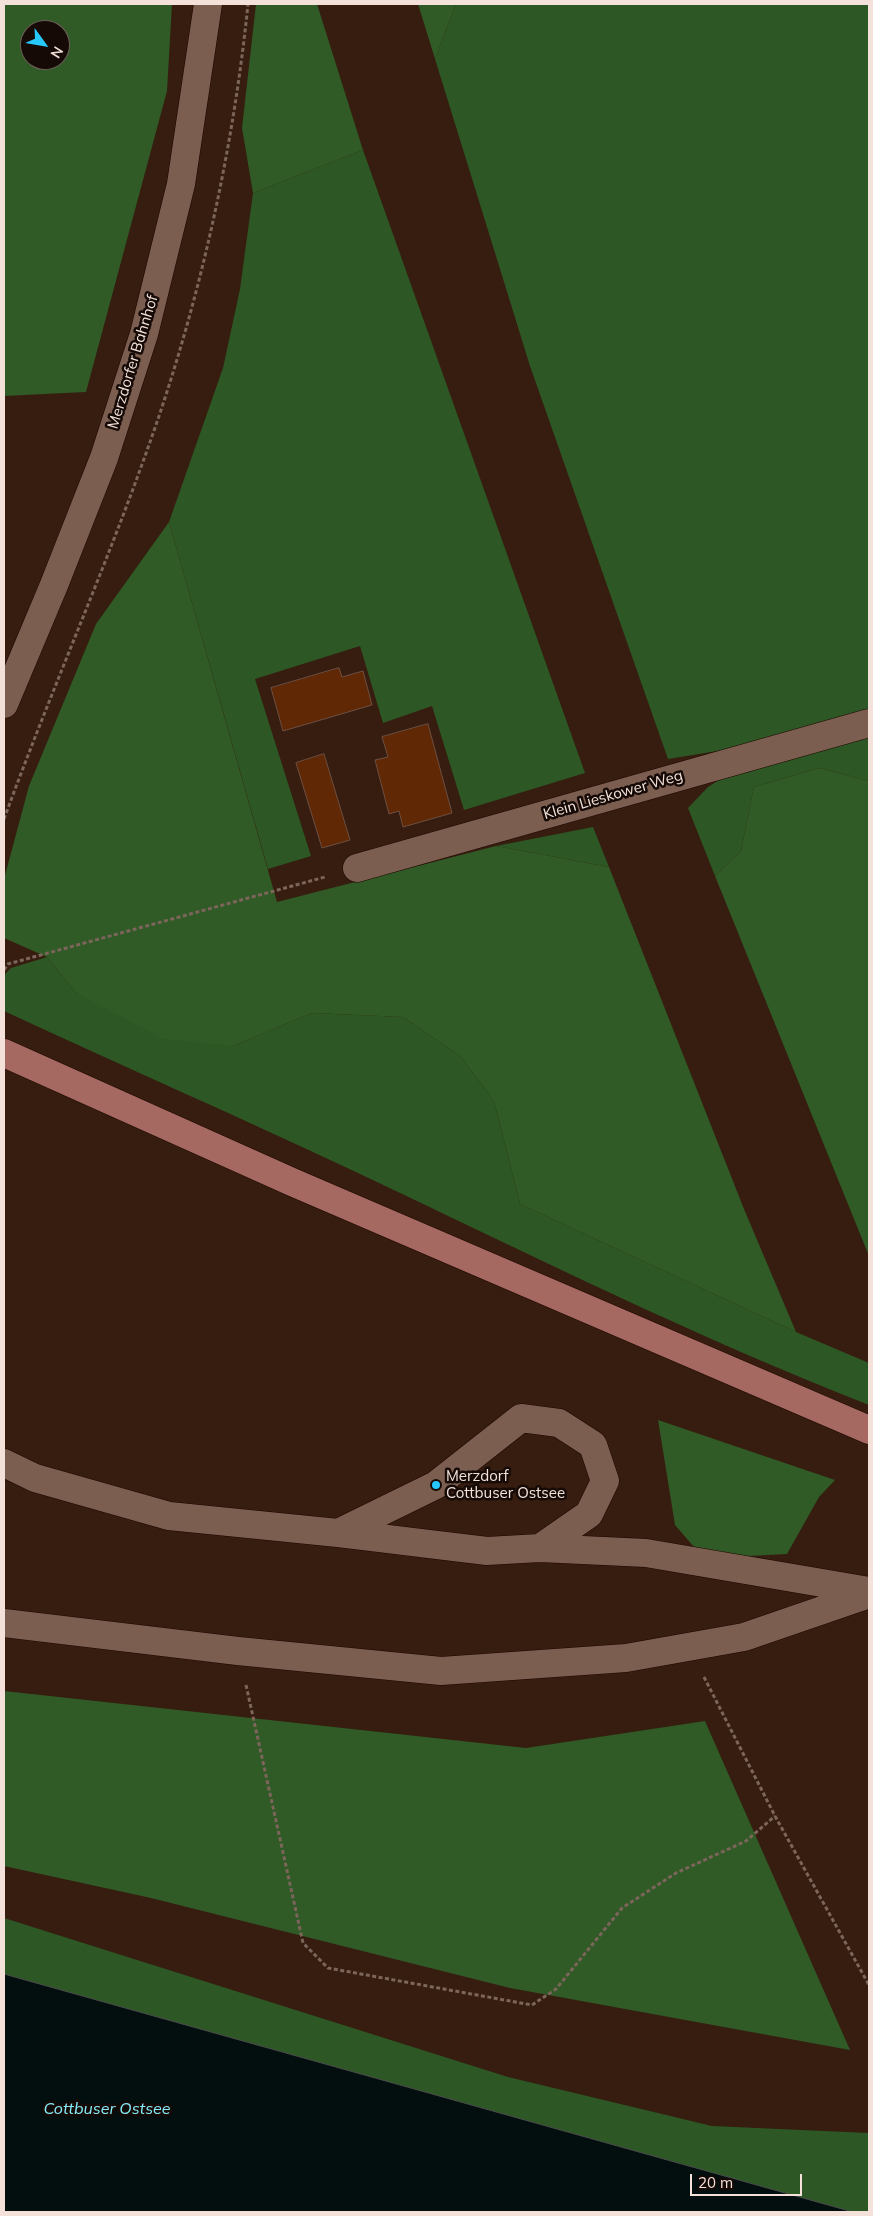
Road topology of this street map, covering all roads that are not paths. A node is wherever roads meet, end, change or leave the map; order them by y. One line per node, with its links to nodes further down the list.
1 (208, 4): 2 (street, Merzdorfer Bahnhof)
2 (4, 704)
3 (869, 723): 4 (street, Klein Lieskower Weg)
4 (357, 868)
5 (4, 1053): 6 (main road)
6 (869, 1430)
7 (4, 1463): 8 (street)
8 (338, 1533): 9 (street); 9 (street)
9 (540, 1548): 10 (street)
10 (869, 1592): 11 (street)
11 (4, 1623)

